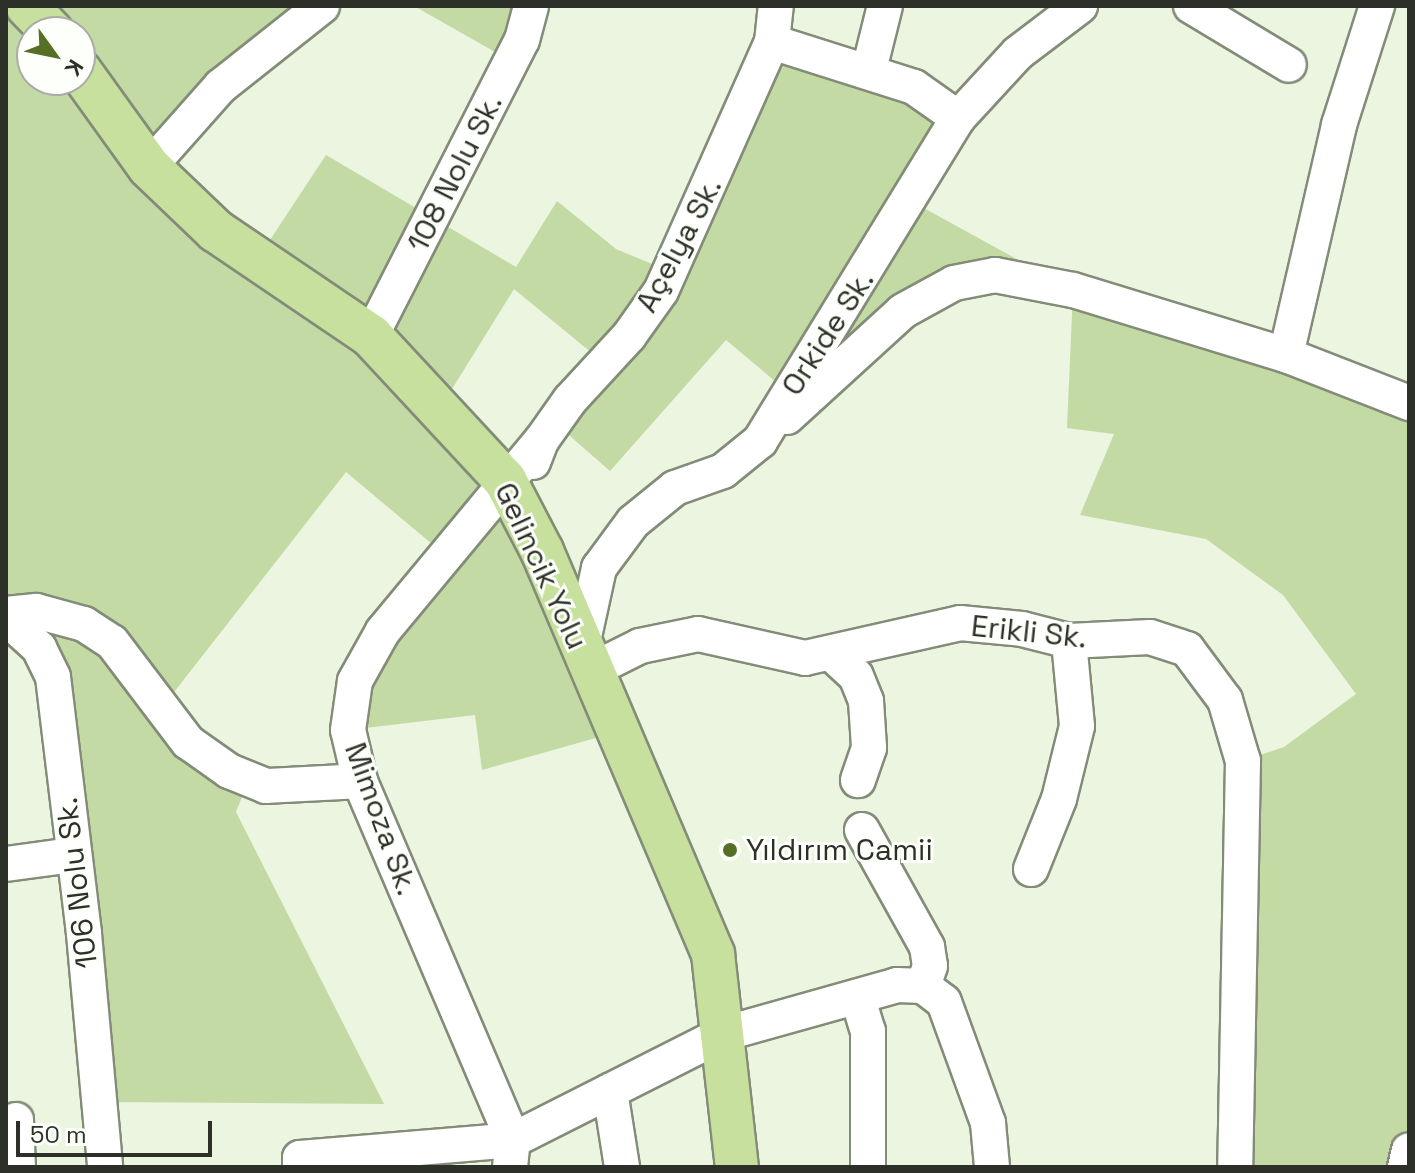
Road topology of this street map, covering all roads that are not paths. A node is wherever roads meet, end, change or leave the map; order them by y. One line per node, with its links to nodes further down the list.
1 (322, 6): 13 (street)
2 (531, 6): 14 (street, 108 Nolu Sk.)
3 (776, 6): 8 (street, Açelya Sk.)
4 (885, 6): 10 (street)
5 (1080, 6): 12 (street, Orkide Sk.)
6 (1191, 6): 9 (street)
7 (1377, 6): 15 (street)
8 (772, 42): 10 (street); 17 (street, Açelya Sk.)
9 (1289, 65)
10 (869, 70): 12 (street)
11 (96, 93): 13 (main road, Gelincik Yolu)
12 (958, 118): 18 (street, Orkide Sk.)
13 (149, 167): 14 (main road, Gelincik Yolu)
14 (371, 336): 19 (main road, Gelincik Yolu)
15 (1286, 355): 16 (street); 18 (street)
16 (1409, 403)
17 (541, 441): 19 (street, Mimoza Sk.); 20 (street, Açelya Sk.)
18 (760, 441): 24 (street, Orkide Sk.)
19 (505, 480): 20 (main road, Gelincik Yolu); 26 (street, Mimoza Sk.)
20 (542, 551): 24 (main road, Gelincik Yolu)
21 (6, 616): 26 (street); 28 (street, 106 Nolu Sk.)
22 (1069, 641): 23 (street, Erikli Sk.); 30 (street); 45 (street, Erikli Sk.)
23 (831, 653): 24 (street, Erikli Sk.); 25 (street)
24 (586, 658): 33 (main road, Gelincik Yolu)
25 (858, 780)
26 (360, 781): 37 (street, Mimoza Sk.)
27 (862, 830): 31 (street)
28 (73, 855): 29 (street); 40 (street, 106 Nolu Sk.)
29 (6, 864)
30 (1031, 869)
31 (923, 986): 32 (street); 44 (street)
32 (858, 999): 33 (street); 43 (street)
33 (723, 1034): 34 (street); 42 (main road, Gelincik Yolu)
34 (610, 1091): 37 (street); 41 (street)
35 (16, 1120): 39 (street)
36 (1409, 1150): 46 (street)
37 (512, 1154): 38 (street)
38 (300, 1163)
39 (18, 1167)
40 (105, 1167)
41 (622, 1167)
42 (737, 1167)
43 (868, 1167)
44 (992, 1167)
45 (1235, 1167)
46 (1405, 1167)

